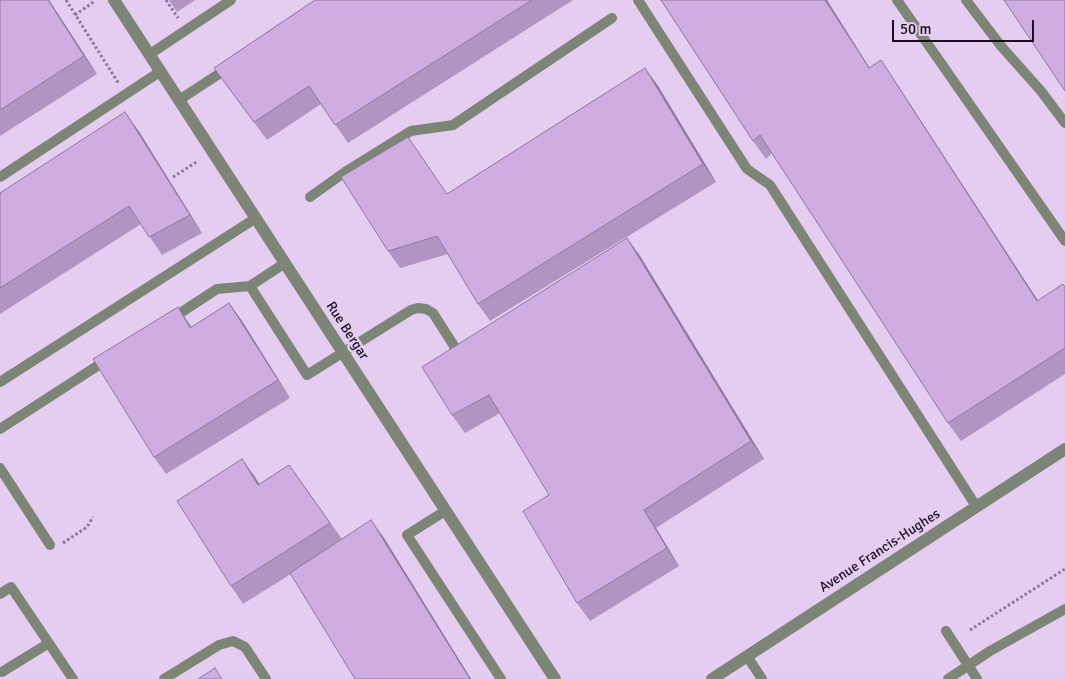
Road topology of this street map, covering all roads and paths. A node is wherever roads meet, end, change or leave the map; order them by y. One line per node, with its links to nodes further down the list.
1 (66, 0): 10 (path)
2 (114, 0): 12 (street, Rue Bergar)
3 (166, 0): 9 (path)
4 (231, 0): 12 (lane)
5 (638, 0): 34 (lane)
6 (897, 0): 23 (lane)
7 (966, 0): 17 (lane)
8 (95, 1): 10 (path)
9 (172, 10)
10 (75, 14): 15 (path)
11 (612, 18): 21 (lane)
12 (150, 54): 14 (street, Rue Bergar)
13 (236, 63): 16 (lane)
14 (161, 71): 16 (street, Rue Bergar); 19 (lane)
15 (121, 87)
16 (179, 100): 22 (street, Rue Bergar)
17 (1065, 123)
18 (198, 161): 20 (path)
19 (0, 177)
20 (173, 177)
21 (310, 197)
22 (256, 218): 24 (street, Rue Bergar); 30 (lane)
23 (1065, 241)
24 (285, 263): 25 (lane); 28 (street, Rue Bergar)
25 (250, 286): 26 (lane); 28 (lane)
26 (165, 323)
27 (118, 352): 31 (lane)
28 (343, 353): 29 (lane); 35 (street, Rue Bergar)
29 (461, 357)
30 (0, 382)
31 (0, 429)
32 (1065, 449): 34 (street, Avenue Francis-Hughes)
33 (0, 468): 37 (lane)
34 (976, 506): 44 (street, Avenue Francis-Hughes)
35 (445, 511): 50 (lane); 51 (street, Rue Bergar)
36 (93, 517): 37 (path)
37 (50, 545)
38 (1065, 569): 42 (path)
39 (0, 594): 43 (lane)
40 (1065, 609): 45 (lane)
41 (946, 630): 45 (lane)
42 (970, 630)
43 (49, 643): 46 (lane); 47 (lane)
44 (747, 656): 52 (street, Avenue Francis-Hughes); 53 (lane)
45 (968, 665): 54 (lane); 55 (lane)
46 (2, 672)
47 (70, 678)
48 (164, 679): 49 (lane)
49 (266, 679)
50 (502, 679)
51 (555, 679)
52 (714, 679)
53 (762, 679)
54 (948, 679)
55 (977, 679)

